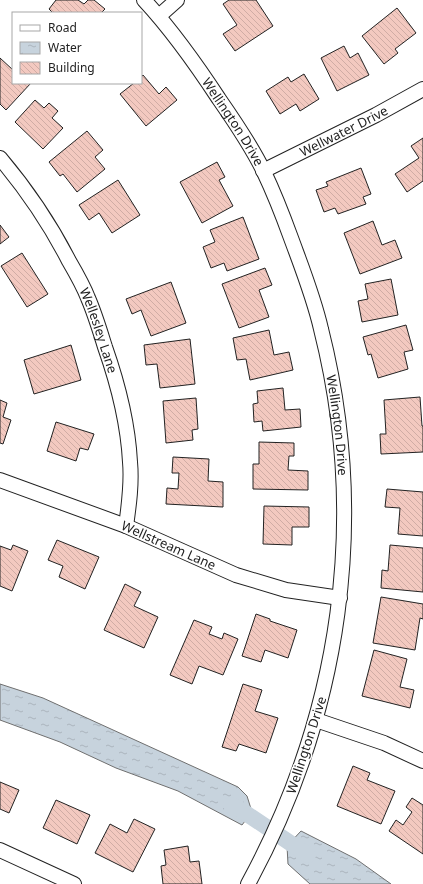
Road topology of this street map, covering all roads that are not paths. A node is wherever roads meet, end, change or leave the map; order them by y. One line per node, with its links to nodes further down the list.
1 (144, 0): 3 (street, Wellington Drive)
2 (176, 0): 3 (street)
3 (159, 16): 6 (street, Wellington Drive)
4 (423, 89): 6 (street, Wellwater Drive)
5 (0, 158): 8 (street, Wellesley Lane)
6 (264, 171): 9 (street, Wellington Drive)
7 (0, 480): 8 (street, Wellstream Lane)
8 (126, 526): 9 (street, Wellstream Lane)
9 (340, 598): 10 (street, Wellington Drive)
10 (316, 720): 11 (street); 14 (street, Wellington Drive)
11 (423, 761)
12 (0, 850): 13 (street)
13 (74, 884)
14 (248, 884)

